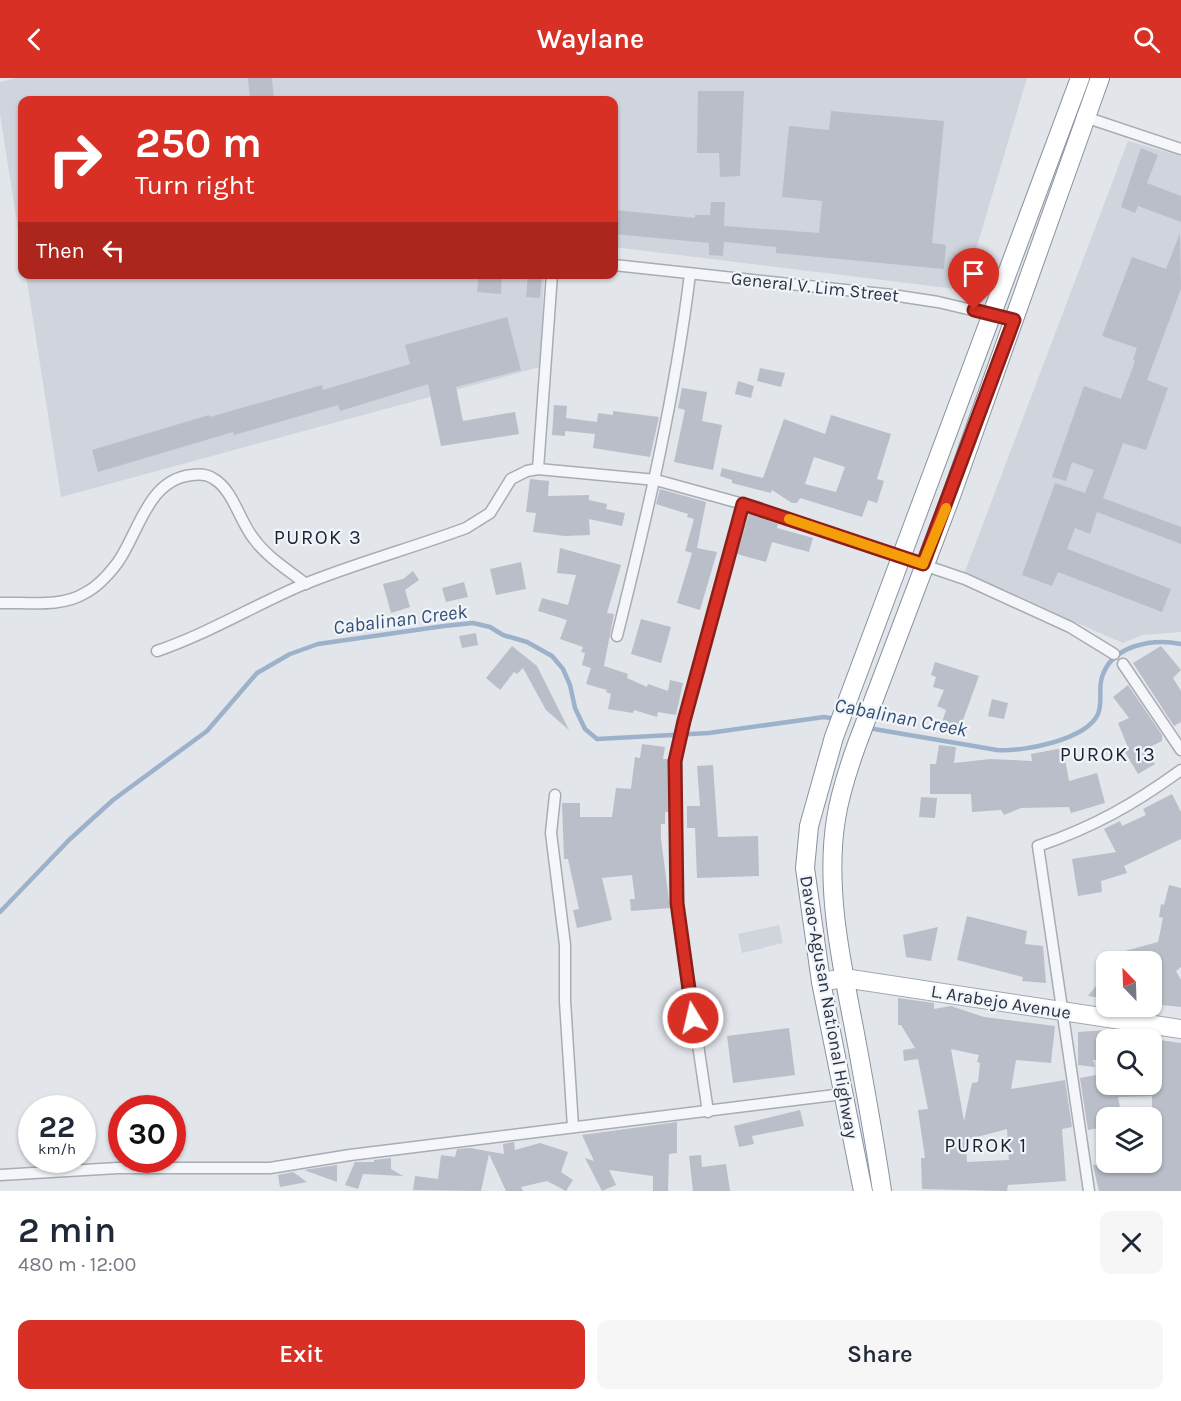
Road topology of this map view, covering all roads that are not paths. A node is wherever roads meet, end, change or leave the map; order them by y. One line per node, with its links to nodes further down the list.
1 (1080, 78): 3 (main road, Davao-Agusan National Highway)
2 (1100, 78): 4 (main road, Davao-Agusan National Highway)
3 (1068, 111): 4 (street); 9 (main road, Davao-Agusan National Highway)
4 (1086, 117): 5 (street); 10 (main road, Davao-Agusan National Highway)
5 (1181, 149)
6 (618, 265): 7 (street, General V. Lim Street)
7 (690, 274): 9 (street, General V. Lim Street); 12 (street)
8 (552, 279): 11 (street)
9 (992, 314): 10 (street, General V. Lim Street); 14 (main road, Davao-Agusan National Highway)
10 (1014, 320): 15 (main road, Davao-Agusan National Highway)
11 (538, 469): 12 (street); 16 (street)
12 (656, 480): 13 (street); 18 (street)
13 (743, 504): 14 (street); 30 (street)
14 (902, 556): 15 (street); 26 (main road, Davao-Agusan National Highway)
15 (923, 564): 20 (street); 25 (main road, Davao-Agusan National Highway)
16 (306, 584): 17 (street); 19 (street)
17 (0, 603)
18 (617, 636)
19 (157, 651)
20 (1114, 654)
21 (1123, 664): 22 (street)
22 (1181, 750)
23 (1181, 770): 27 (street)
24 (555, 795): 31 (street)
25 (844, 978): 26 (main road, L. Arabejo Avenue); 27 (main road, L. Arabejo Avenue); 34 (main road, Davao-Agusan National Highway)
26 (821, 982): 29 (main road, Davao-Agusan National Highway)
27 (1062, 1012): 28 (main road, L. Arabejo Avenue); 35 (street)
28 (1181, 1029)
29 (843, 1094): 30 (street); 33 (main road, Davao-Agusan National Highway)
30 (708, 1112): 31 (street)
31 (573, 1126): 32 (street)
32 (0, 1175)
33 (863, 1191)
34 (882, 1191)
35 (1089, 1191)

